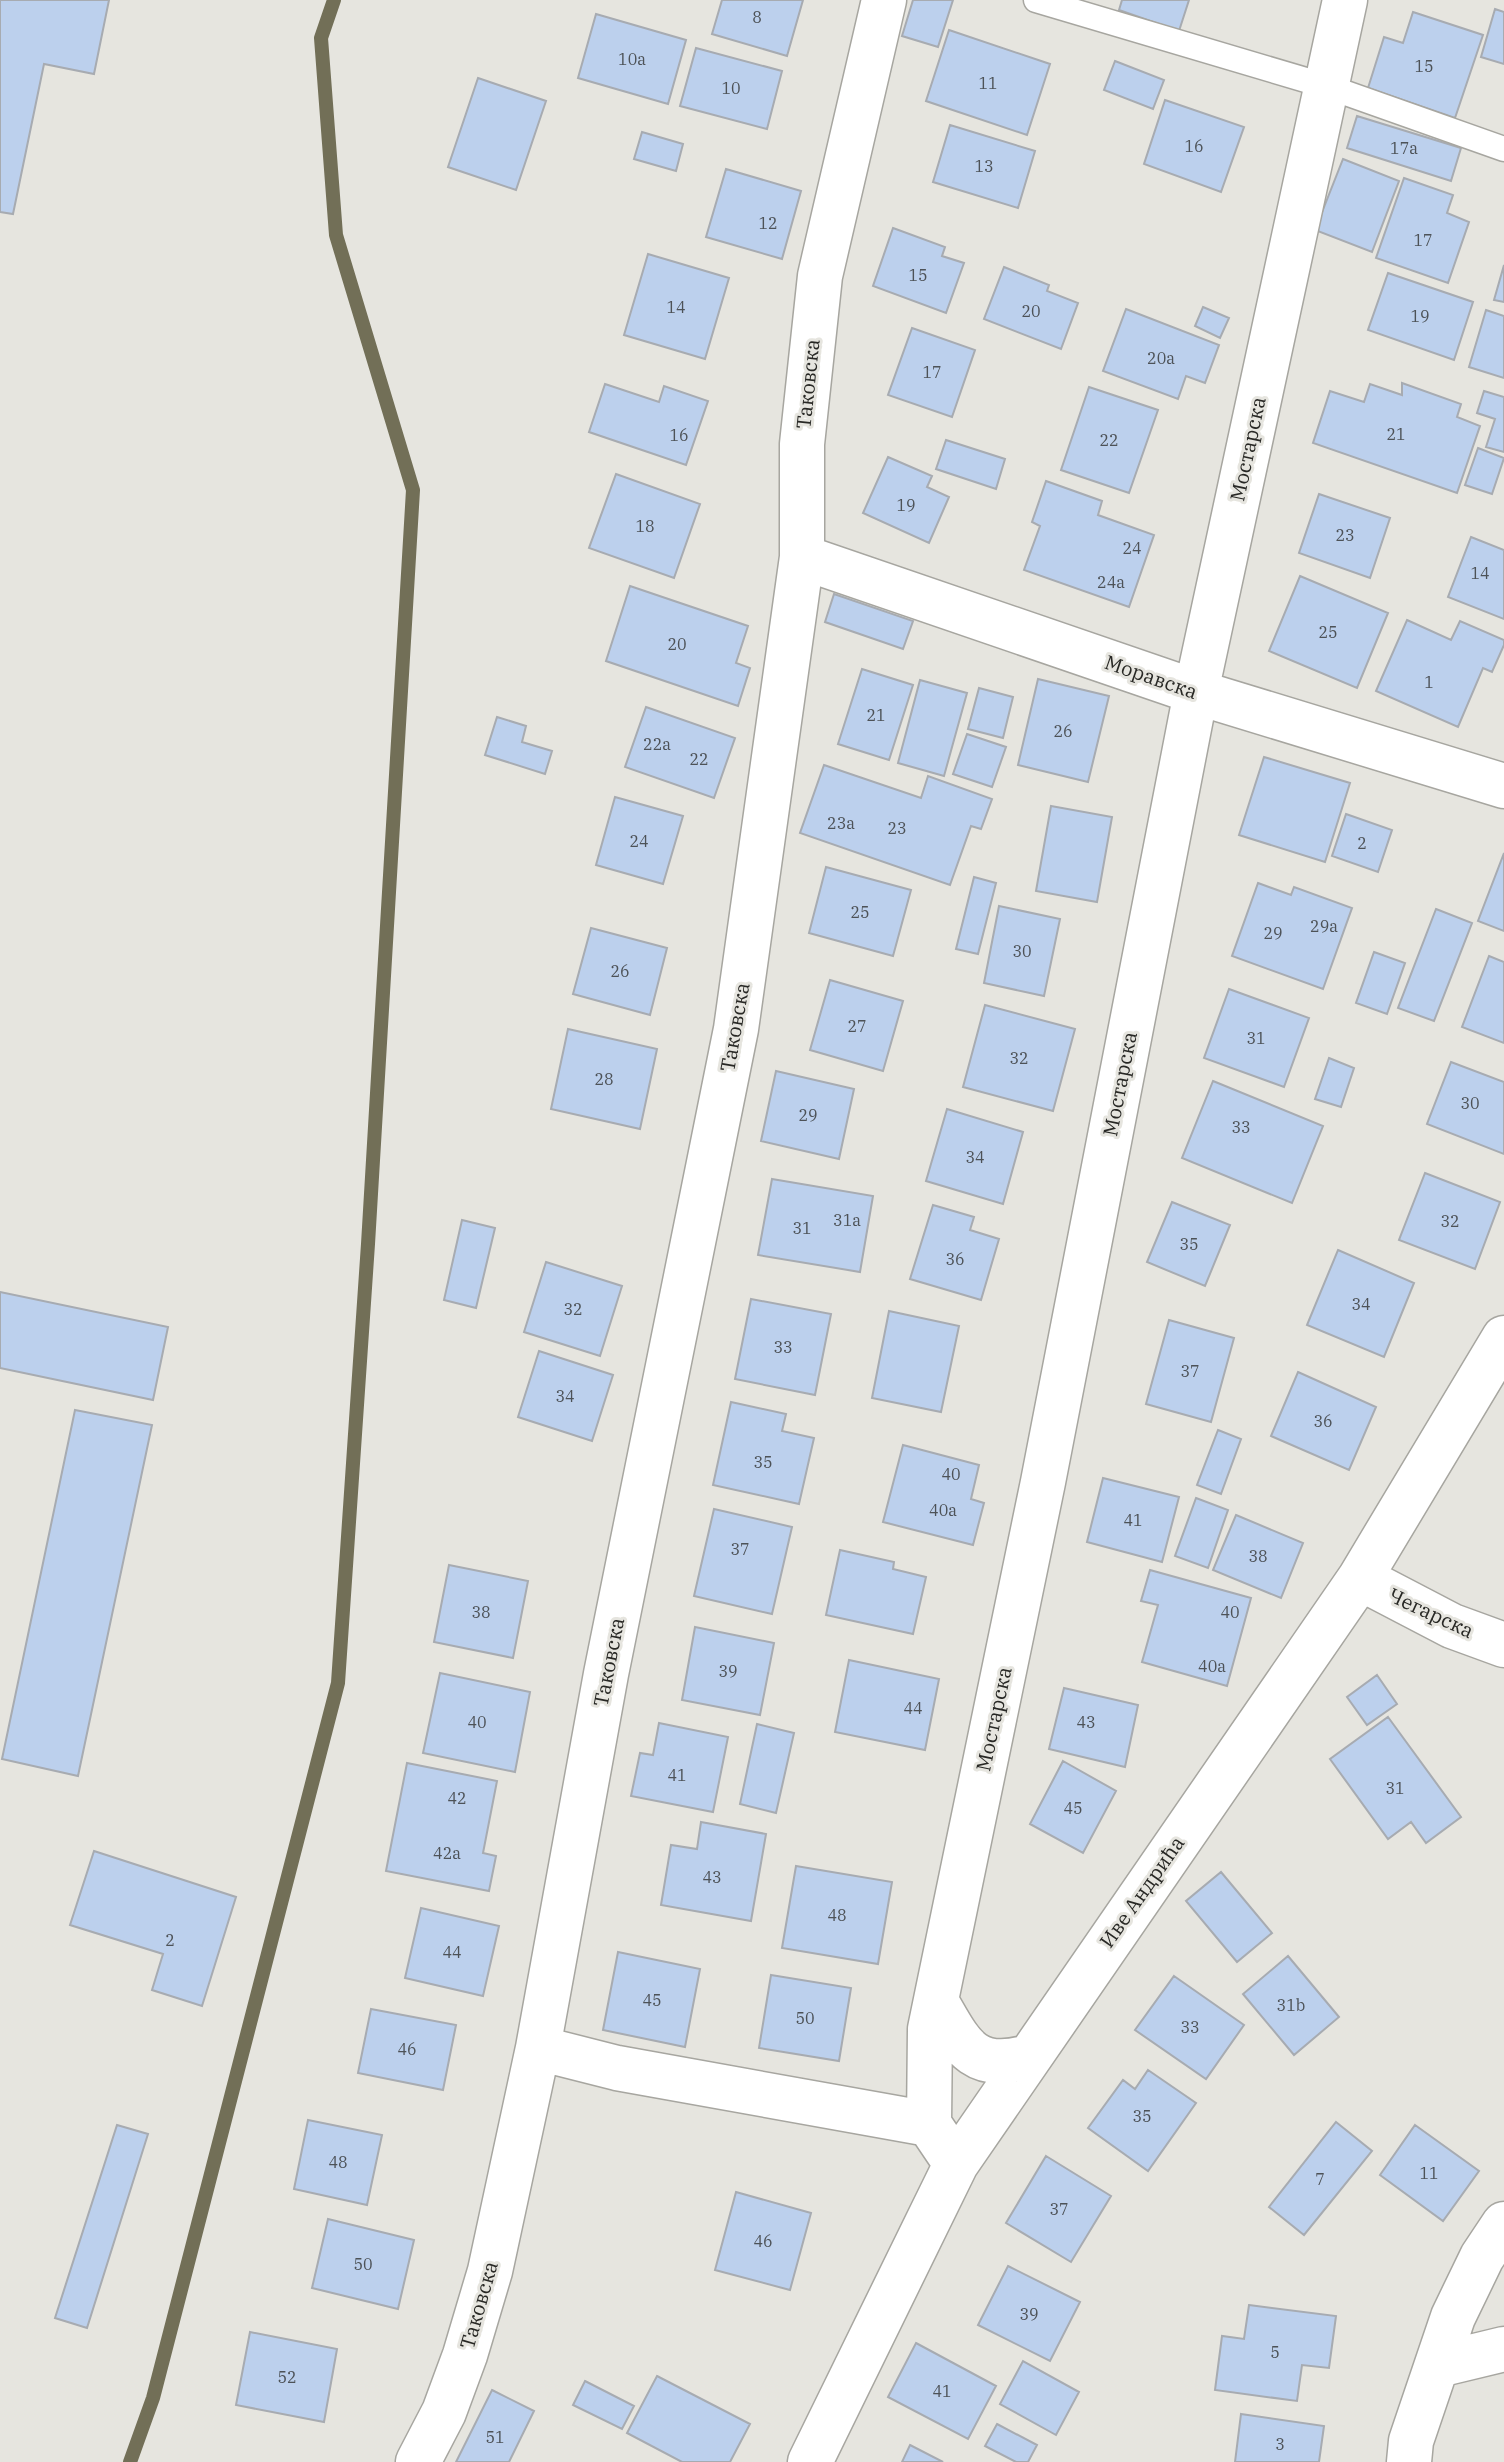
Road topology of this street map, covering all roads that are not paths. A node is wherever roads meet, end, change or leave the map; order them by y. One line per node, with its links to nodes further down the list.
1 (884, 0): 6 (street, Таковска)
2 (1036, 0): 4 (lane)
3 (1345, 0): 4 (street, Мостарска)
4 (1326, 86): 5 (lane); 7 (street, Мостарска)
5 (1504, 149)
6 (802, 557): 7 (street, Моравска); 13 (street, Таковска)
7 (1196, 692): 8 (street, Моравска); 12 (street, Мостарска)
8 (1504, 786)
9 (1504, 1338): 10 (street, Иве Андрића)
10 (1360, 1578): 11 (street, Чегарска); 14 (street, Иве Андрића)
11 (1504, 1645)
12 (936, 2001): 14 (street); 15 (street, Мостарска)
13 (538, 2048): 15 (street); 20 (street, Таковска)
14 (1028, 2057): 16 (street, Иве Андрића)
15 (929, 2124): 16 (street)
16 (956, 2164): 21 (street, Иве Андрића)
17 (1504, 2224): 19 (street)
18 (1504, 2349): 19 (street)
19 (1438, 2365): 22 (street)
20 (418, 2462)
21 (810, 2462)
22 (1409, 2462)

